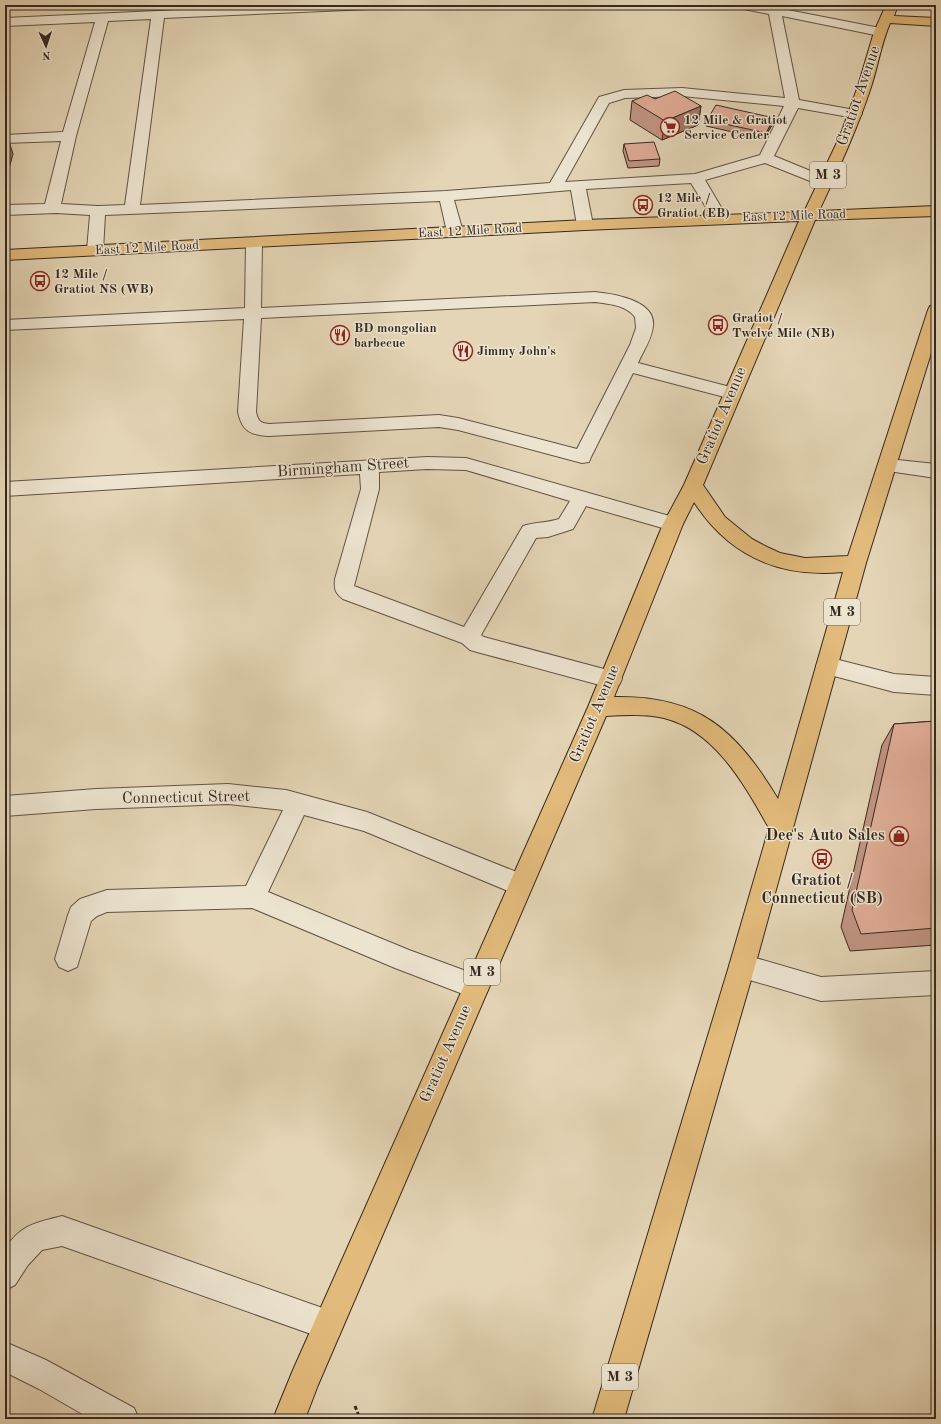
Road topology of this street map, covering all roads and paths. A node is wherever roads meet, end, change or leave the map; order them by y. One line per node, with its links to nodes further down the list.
1 (371, 5): 6 (street)
2 (743, 5): 5 (street)
3 (818, 5): 8 (street)
4 (892, 5): 9 (main road, Gratiot Avenue / M 3)
5 (775, 12): 8 (street); 13 (street)
6 (158, 15): 7 (street); 25 (street)
7 (103, 17): 10 (street); 15 (street)
8 (812, 19): 12 (street)
9 (886, 19): 11 (main road); 12 (main road, Gratiot Avenue / M 3)
10 (5, 22)
11 (936, 22)
12 (880, 32): 14 (main road, Gratiot Avenue / M 3)
13 (792, 103): 14 (street); 17 (street); 21 (street)
14 (855, 114): 19 (main road, Gratiot Avenue / M 3)
15 (70, 136): 16 (street); 23 (street)
16 (5, 139)
17 (766, 158): 18 (street); 19 (street)
18 (696, 178): 20 (street); 29 (street)
19 (825, 182): 28 (main road, Gratiot Avenue / M 3)
20 (578, 184): 21 (street); 30 (street)
21 (555, 187): 22 (street)
22 (446, 196): 25 (street); 31 (street)
23 (52, 208): 24 (street); 26 (street)
24 (5, 210)
25 (132, 210): 26 (street)
26 (98, 211): 33 (street)
27 (936, 211): 28 (main road, East 12 Mile Road)
28 (810, 215): 29 (main road, East 12 Mile Road); 39 (main road, Gratiot Avenue / M 3)
29 (720, 219): 30 (main road, East 12 Mile Road)
30 (585, 224): 31 (main road, East 12 Mile Road)
31 (455, 232): 32 (main road, East 12 Mile Road)
32 (254, 242): 33 (main road, East 12 Mile Road); 35 (street)
33 (95, 250): 34 (main road, East 12 Mile Road)
34 (5, 255)
35 (253, 313): 37 (street); 38 (street); 38 (street)
36 (934, 320): 40 (main road, M 3)
37 (5, 326)
38 (628, 366): 39 (street)
39 (732, 393): 43 (main road, Gratiot Avenue / M 3)
40 (888, 465): 42 (street); 47 (main road, M 3)
41 (369, 467): 44 (street, Birmingham Street); 45 (street, Birmingham Street); 48 (street)
42 (936, 471)
43 (693, 485): 46 (main road, Gratiot Avenue / M 3); 47 (main road)
44 (5, 489)
45 (581, 498): 46 (street, Birmingham Street); 48 (street)
46 (674, 524): 50 (main road, Gratiot Avenue / M 3)
47 (856, 563): 49 (main road, M 3)
48 (469, 638): 50 (street)
49 (827, 666): 51 (street); 55 (main road, M 3)
50 (611, 679): 52 (main road, Gratiot Avenue / M 3)
51 (936, 686)
52 (599, 707): 55 (main road); 56 (main road, Gratiot Avenue / M 3)
53 (298, 803): 54 (street, Connecticut Street); 56 (street, Connecticut Street); 57 (street)
54 (5, 806)
55 (781, 827): 59 (main road, M 3)
56 (520, 886): 61 (main road, Gratiot Avenue / M 3)
57 (253, 897): 58 (street); 61 (street)
58 (68, 959)
59 (742, 966): 60 (street); 69 (main road, M 3)
60 (936, 983)
61 (476, 987): 63 (main road, Gratiot Avenue / M 3)
62 (5, 1275): 63 (street)
63 (328, 1325): 67 (main road, Gratiot Avenue / M 3)
64 (5, 1357): 66 (street)
65 (355, 1406): 68 (path)
66 (123, 1419)
67 (289, 1419)
68 (360, 1419)
69 (608, 1419)

